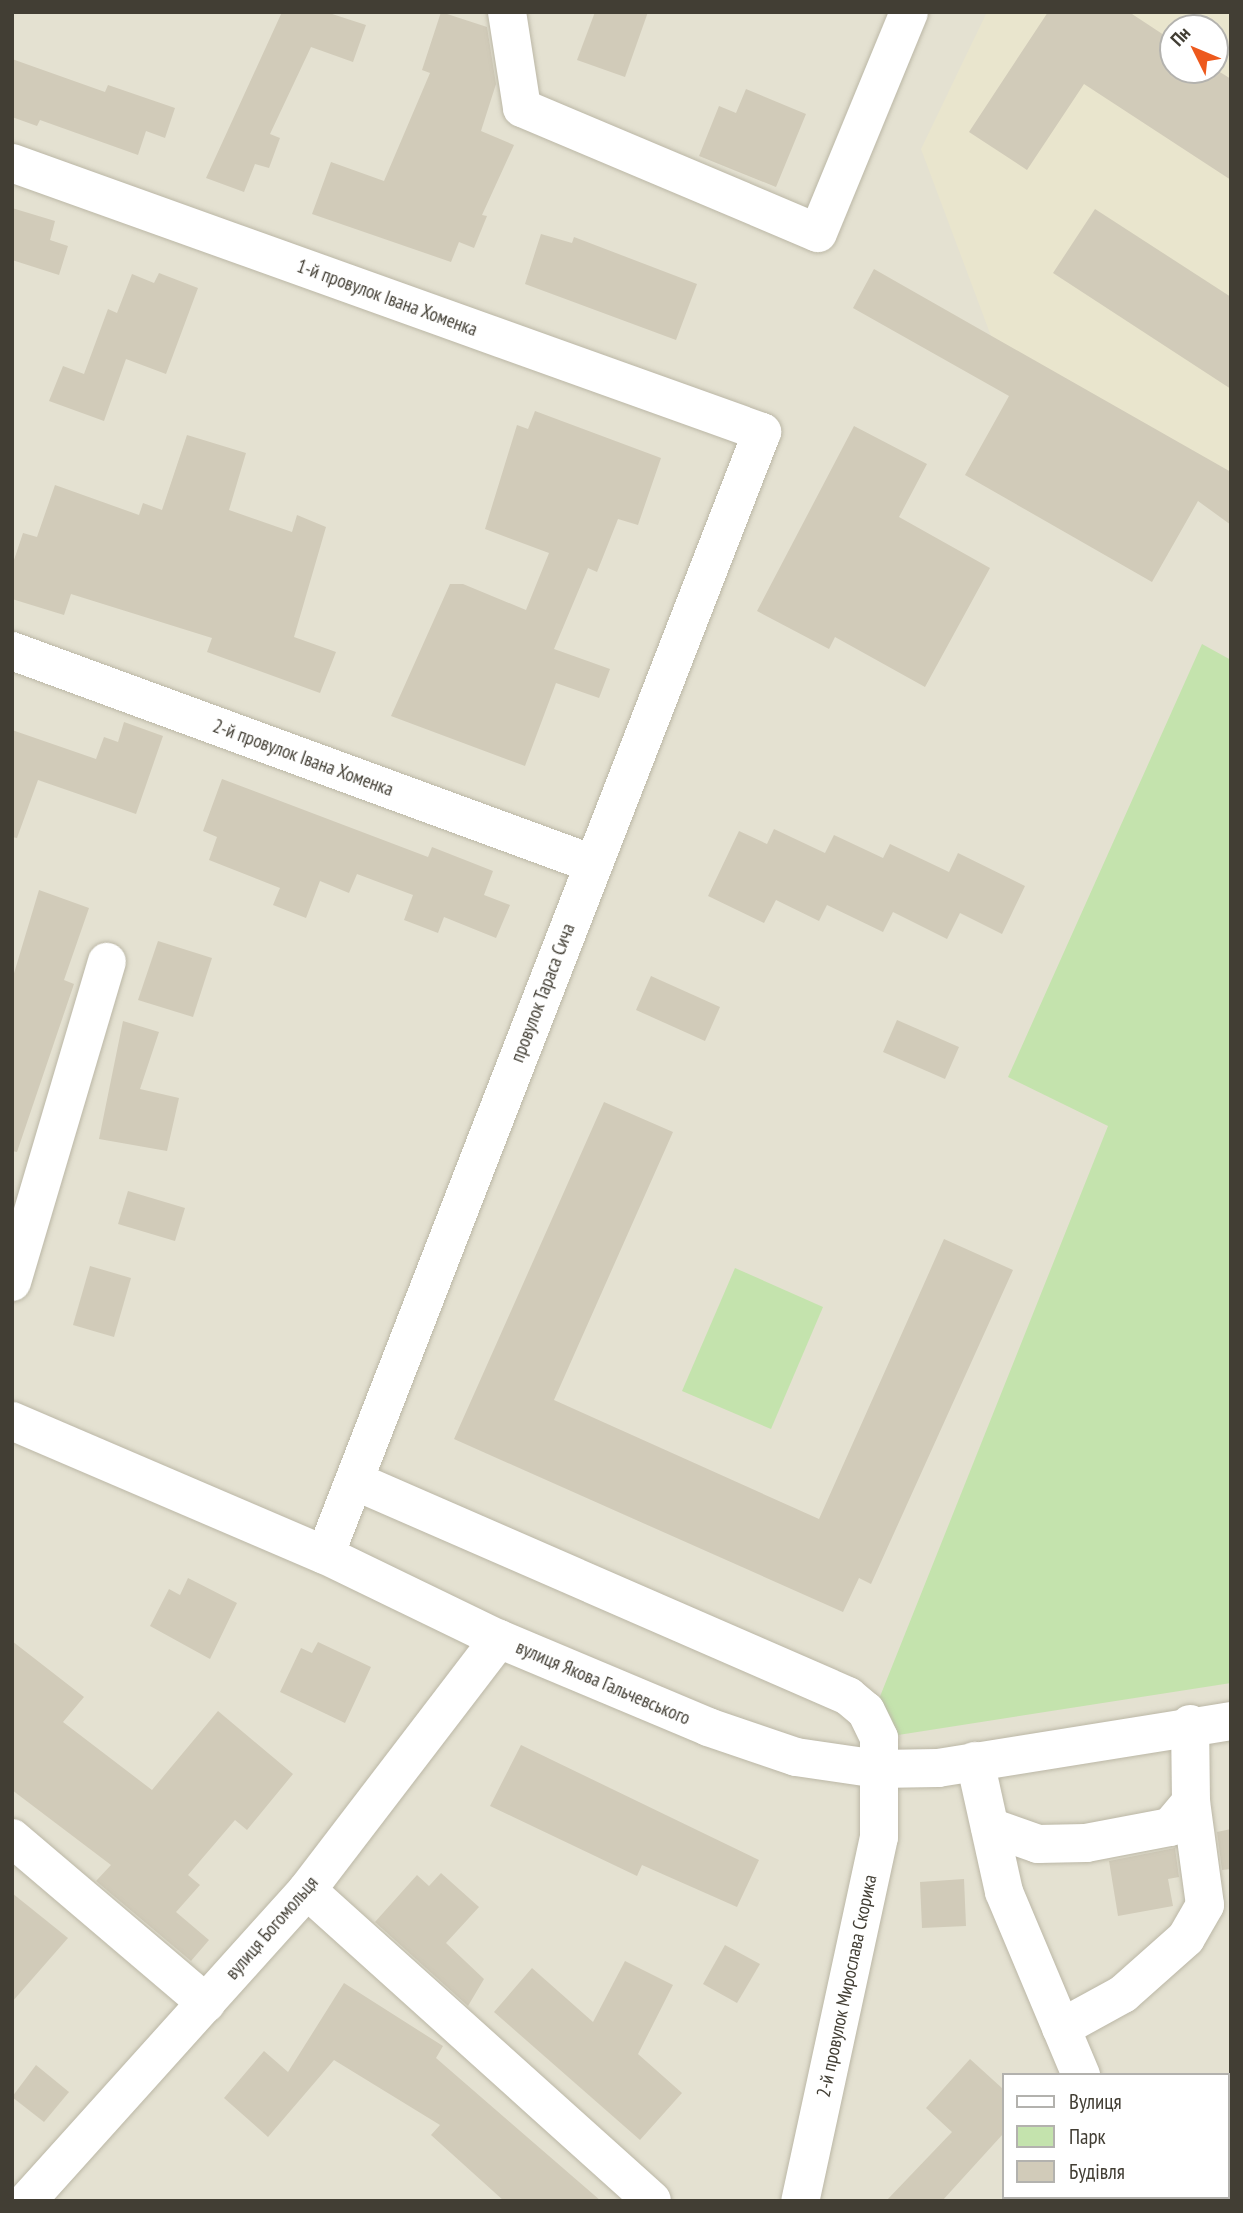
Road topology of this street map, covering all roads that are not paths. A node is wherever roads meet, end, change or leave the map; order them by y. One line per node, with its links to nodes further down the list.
1 (507, 12): 2 (street)
2 (909, 12)
3 (12, 163): 4 (street, 1-й провулок Івана Хоменка)
4 (762, 432): 6 (street, провулок Тараса Сича)
5 (12, 651): 6 (street, 2-й провулок Івана Хоменка)
6 (593, 864): 10 (street, провулок Тараса Сича)
7 (107, 961): 8 (street)
8 (12, 1282)
9 (12, 1421): 11 (street, вулиця Якова Гальчевського)
10 (355, 1482): 11 (street, провулок Тараса Сича); 16 (street, 2-й провулок Мирослава Скорика)
11 (325, 1555): 12 (street, вулиця Якова Гальчевського)
12 (499, 1639): 16 (street, вулиця Якова Гальчевського); 20 (street, вулиця Богомольця)
13 (1231, 1721): 14 (street, вулиця Якова Гальчевського)
14 (1190, 1724): 15 (street, вулиця Якова Гальчевського); 17 (street)
15 (975, 1761): 16 (street, вулиця Якова Гальчевського); 18 (street)
16 (878, 1769): 26 (street, 2-й провулок Мирослава Скорика)
17 (1191, 1802): 18 (street); 22 (street)
18 (990, 1827): 22 (street)
19 (12, 1839): 21 (street)
20 (307, 1890): 21 (street, вулиця Богомольця); 25 (street)
21 (206, 2003): 24 (street, вулиця Богомольця)
22 (1061, 2028): 23 (street)
23 (1080, 2073)
24 (27, 2201)
25 (652, 2201)
26 (800, 2201)

